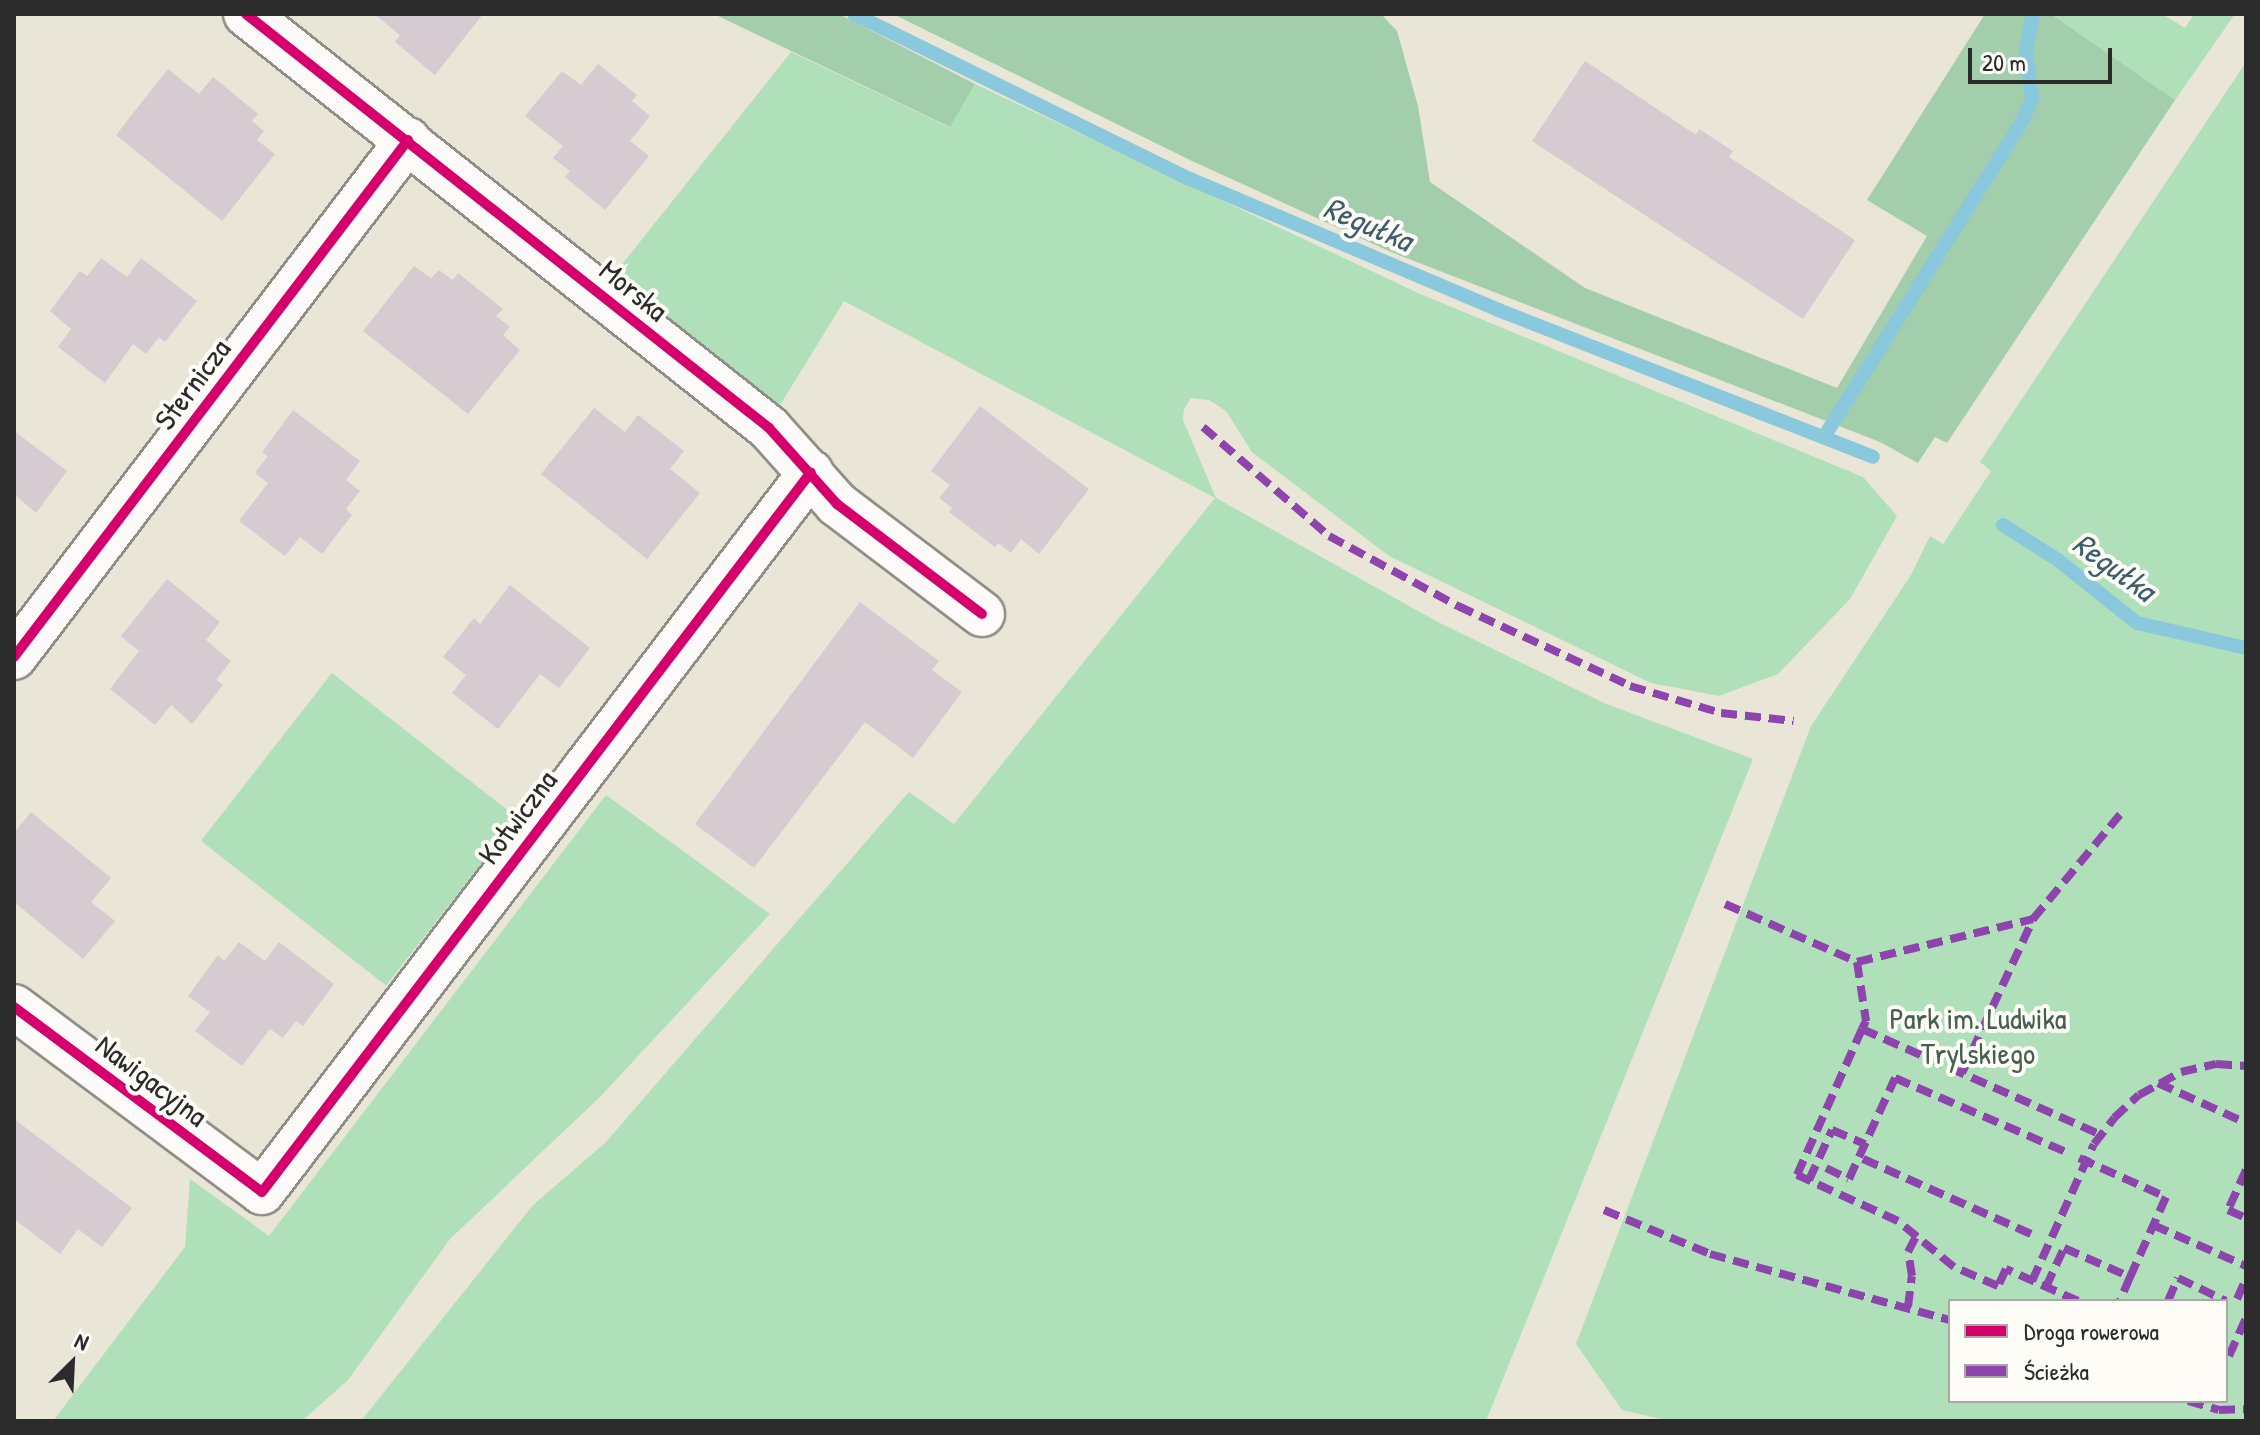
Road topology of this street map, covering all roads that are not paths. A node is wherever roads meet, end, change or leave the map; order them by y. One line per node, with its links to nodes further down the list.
1 (246, 14): 2 (street, Morska)
2 (408, 140): 3 (street, Morska); 5 (street, Sternicza)
3 (811, 472): 4 (street, Morska); 7 (street, Kotwiczna)
4 (982, 614)
5 (14, 657)
6 (14, 1007): 7 (street, Nawigacyjna)
7 (262, 1192)

